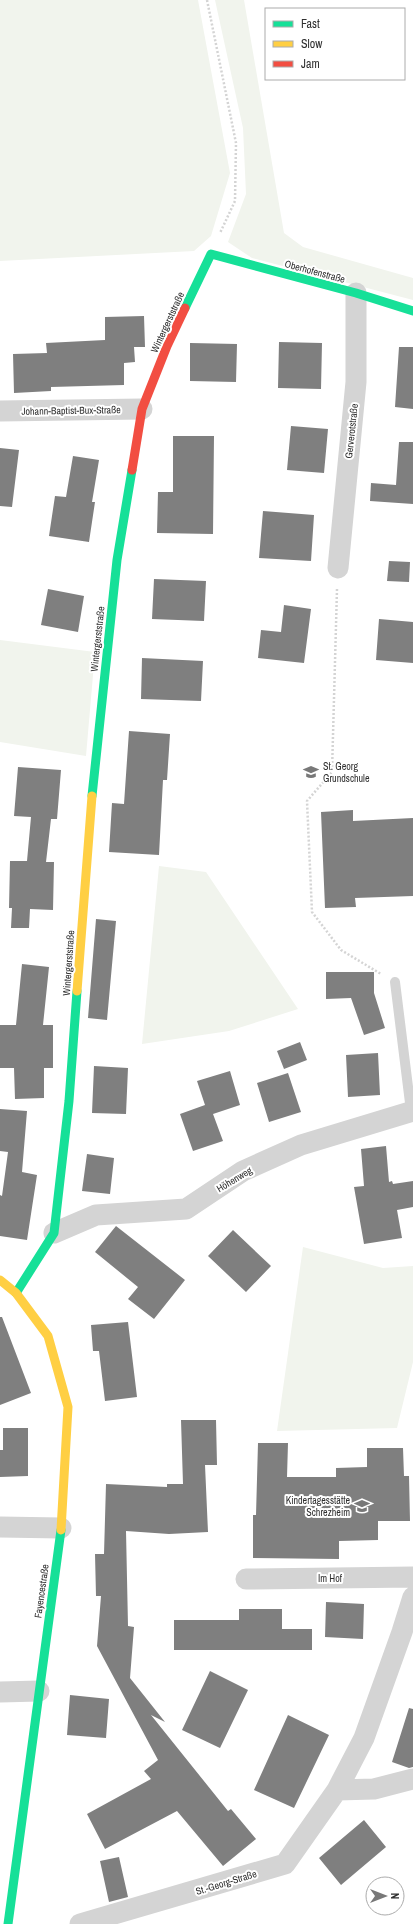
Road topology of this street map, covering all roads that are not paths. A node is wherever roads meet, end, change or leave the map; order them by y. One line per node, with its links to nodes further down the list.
1 (211, 254): 2 (street, Oberhofenstraße); 4 (street, Wintergerststraße)
2 (356, 293): 3 (street, Oberhofenstraße); 6 (street, Gerverotstraße)
3 (413, 311)
4 (142, 409): 5 (street, Johann-Baptist-Bux-Straße); 9 (street, Wintergerststraße)
5 (0, 411)
6 (338, 568)
7 (395, 982): 8 (lane)
8 (412, 1111): 9 (street, Höhenweg)
9 (54, 1233): 11 (street, Wintergerststraße)
10 (0, 1280): 11 (street, Fayencestraße)
11 (16, 1293): 13 (street, Fayencestraße)
12 (0, 1527): 13 (street)
13 (61, 1528): 17 (street, Fayencestraße)
14 (413, 1577): 15 (street, Im Hof)
15 (246, 1579)
16 (413, 1597): 20 (street, St.-Georg-Straße)
17 (39, 1691): 18 (street); 21 (street, Fayencestraße)
18 (0, 1692)
19 (413, 1779): 20 (street)
20 (337, 1790): 22 (street, St.-Georg-Straße)
21 (8, 1924)
22 (80, 1924)

